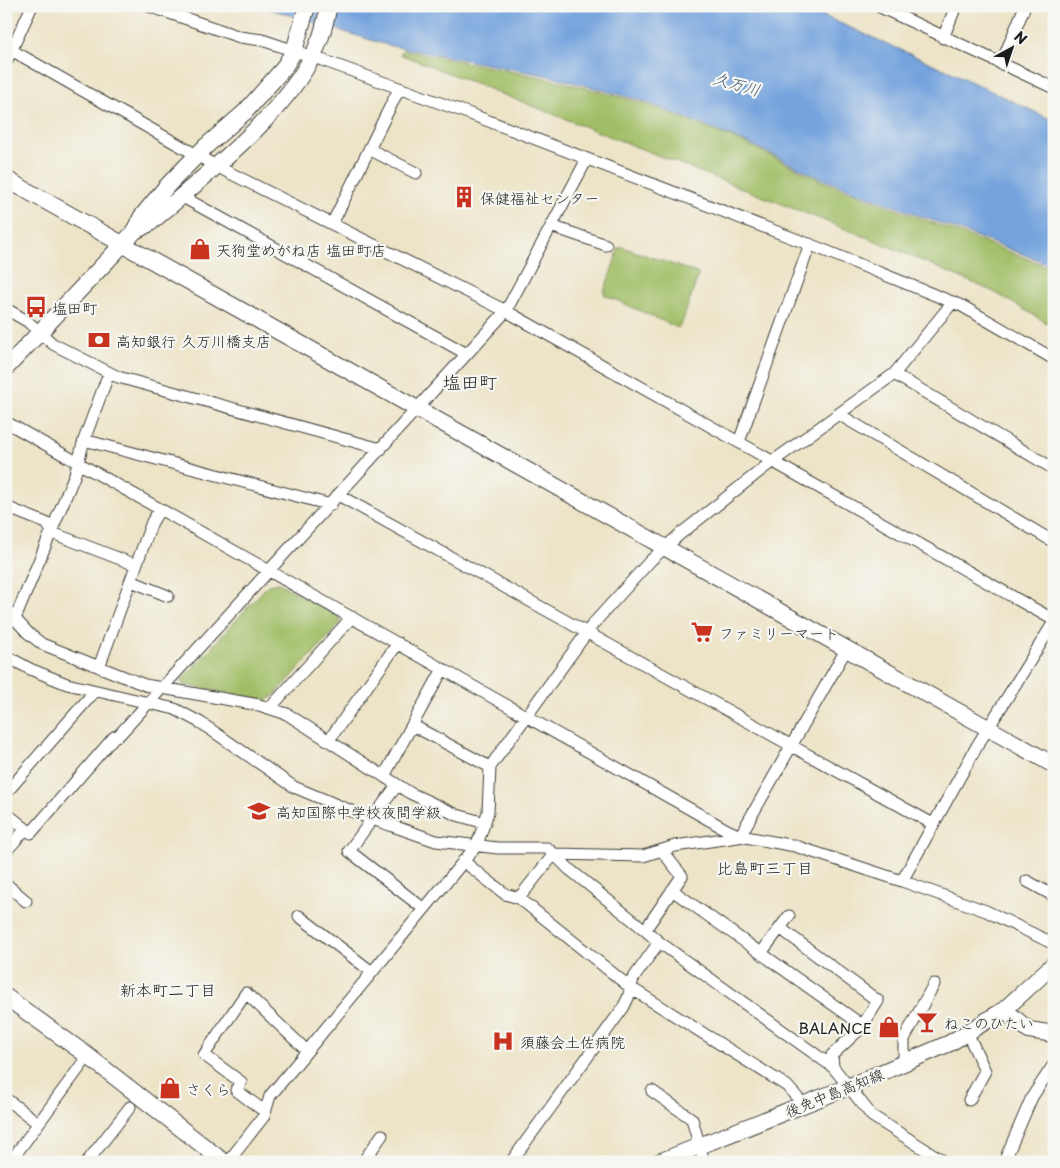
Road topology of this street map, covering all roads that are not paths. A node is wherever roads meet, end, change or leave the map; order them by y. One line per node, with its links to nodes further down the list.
1 (32, 6): 10 (street)
2 (149, 6): 9 (street)
3 (308, 6): 9 (street)
4 (329, 6): 11 (street)
5 (878, 6): 8 (street)
6 (956, 6): 8 (street)
7 (1025, 6): 13 (street)
8 (943, 38): 13 (street)
9 (297, 43): 11 (street); 17 (street)
10 (9, 48): 12 (street); 17 (street)
11 (311, 56): 15 (street); 19 (street)
12 (6, 62)
13 (1001, 64): 14 (street)
14 (1054, 88)
15 (399, 89): 16 (street); 18 (street)
16 (369, 149): 20 (street); 23 (street)
17 (197, 156): 19 (street); 25 (street)
18 (587, 159): 24 (street); 26 (street)
19 (216, 166): 22 (street); 23 (street)
20 (416, 174)
21 (6, 179): 25 (street)
22 (181, 196): 25 (street); 32 (street)
23 (332, 224): 30 (street)
24 (551, 226): 27 (street); 30 (street)
25 (128, 239): 31 (street); 37 (street)
26 (810, 244): 28 (street); 41 (street)
27 (606, 245)
28 (953, 302): 33 (street); 36 (street)
29 (6, 309): 31 (street)
30 (506, 311): 32 (street); 41 (street)
31 (39, 332): 34 (street); 35 (street)
32 (468, 354): 37 (street)
33 (1054, 359)
34 (6, 368)
35 (109, 373): 40 (street); 42 (street)
36 (894, 374): 38 (street); 45 (street)
37 (419, 408): 42 (street); 52 (street)
38 (840, 414): 44 (street); 51 (street)
39 (6, 422): 43 (street)
40 (84, 440): 43 (street); 47 (street)
41 (739, 442): 44 (street)
42 (381, 449): 46 (street)
43 (78, 462): 49 (street); 50 (street)
44 (774, 462): 52 (street); 60 (street)
45 (1054, 470)
46 (340, 496): 47 (street); 61 (street)
47 (331, 505): 54 (street)
48 (6, 507): 50 (street)
49 (160, 509): 53 (street); 54 (street)
50 (52, 529): 53 (street); 59 (street)
51 (1054, 542)
52 (665, 546): 61 (street); 63 (street)
53 (136, 565): 55 (street)
54 (269, 570): 58 (street); 68 (street)
55 (131, 582): 56 (street); 65 (street)
56 (168, 596)
57 (6, 609): 59 (street)
58 (352, 617): 62 (street); 71 (street)
59 (15, 619): 65 (street)
60 (1054, 621): 74 (street)
61 (586, 632): 72 (street); 76 (street)
62 (398, 643): 66 (street); 75 (street)
63 (847, 648): 74 (street); 76 (street)
64 (10, 658): 67 (street); 69 (street)
65 (99, 668): 68 (street)
66 (443, 668): 72 (street); 73 (street)
67 (6, 670)
68 (161, 688): 70 (street); 71 (street)
69 (96, 691): 70 (street); 81 (street)
70 (149, 703): 83 (street); 86 (street)
71 (270, 708): 75 (street)
72 (526, 715): 78 (street); 87 (street)
73 (412, 725): 78 (street); 79 (street)
74 (988, 727): 77 (street); 85 (street)
75 (329, 740): 79 (street)
76 (791, 745): 85 (street); 87 (street)
77 (1054, 764)
78 (490, 767): 84 (street)
79 (384, 776): 80 (street)
80 (397, 785): 83 (street); 84 (street)
81 (6, 794)
82 (6, 813): 86 (street)
83 (371, 819): 88 (street); 100 (street)
84 (485, 823): 88 (street)
85 (933, 824): 93 (street)
86 (25, 830): 89 (street)
87 (740, 836): 90 (street); 93 (street)
88 (477, 845): 91 (street); 92 (street)
89 (6, 851)
90 (662, 851): 91 (street); 96 (street)
91 (554, 854): 98 (street); 104 (street)
92 (463, 862): 98 (street); 100 (street)
93 (902, 881): 106 (street)
94 (1027, 881): 97 (street)
95 (6, 884): 99 (street)
96 (672, 890): 104 (street); 107 (street)
97 (1054, 896)
98 (519, 898): 111 (street)
99 (26, 901)
100 (424, 909): 109 (street)
101 (299, 916): 109 (street)
102 (789, 916): 103 (street)
103 (780, 928): 107 (street); 114 (street)
104 (645, 930): 105 (street)
105 (659, 942): 111 (street); 121 (street)
106 (1054, 944)
107 (760, 953): 114 (street)
108 (1054, 964): 113 (street, 後免中島高知線)
109 (372, 972): 117 (street)
110 (934, 984): 119 (street)
111 (631, 988): 126 (street); 137 (street)
112 (6, 997): 118 (street)
113 (1004, 1010): 115 (street, 後免中島高知線); 116 (street)
114 (862, 1026): 121 (street)
115 (966, 1032): 119 (street, 後免中島高知線); 125 (street)
116 (1054, 1034)
117 (307, 1051): 127 (street); 127 (street)
118 (88, 1056): 129 (street); 135 (street)
119 (904, 1063): 122 (street, 後免中島高知線)
120 (1054, 1064): 141 (street)
121 (833, 1067): 122 (street)
122 (848, 1087): 126 (street, 後免中島高知線); 132 (street)
123 (652, 1091): 131 (street)
124 (6, 1099): 129 (street)
125 (969, 1100)
126 (804, 1105): 131 (street, 後免中島高知線)
127 (267, 1106): 135 (street)
128 (130, 1107): 134 (street)
129 (38, 1123): 133 (street)
130 (382, 1135): 136 (street)
131 (700, 1146): 138 (street, 後免中島高知線); 139 (street)
132 (929, 1158): 140 (street)
133 (10, 1162)
134 (87, 1162)
135 (226, 1162)
136 (362, 1162)
137 (511, 1162)
138 (659, 1162)
139 (704, 1162)
140 (945, 1162)
141 (1004, 1162)

